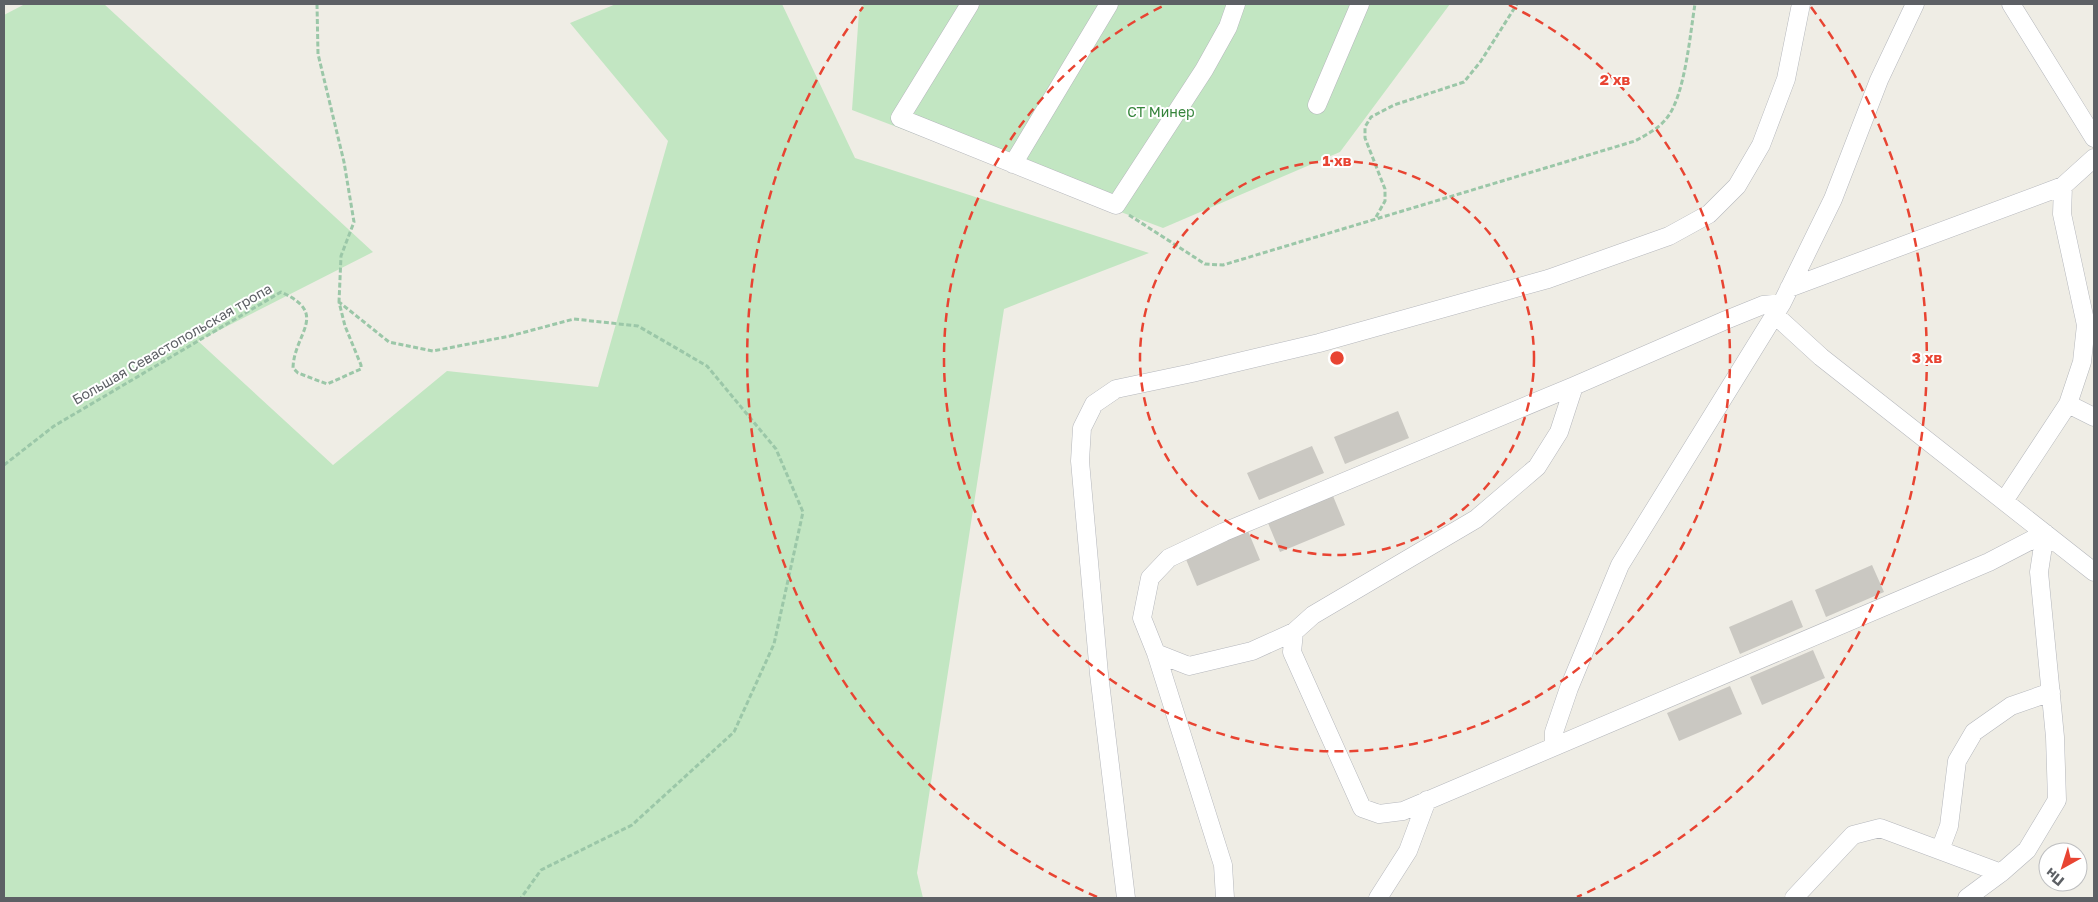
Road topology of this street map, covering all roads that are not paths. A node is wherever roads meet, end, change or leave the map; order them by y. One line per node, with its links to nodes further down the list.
1 (970, 4): 11 (lane)
2 (1109, 4): 11 (lane)
3 (1236, 4): 11 (lane)
4 (1360, 4): 8 (lane)
5 (1801, 4): 27 (lane)
6 (1915, 4): 13 (lane)
7 (2011, 4): 9 (lane)
8 (1317, 105)
9 (2094, 138)
10 (2094, 158): 12 (lane)
11 (1012, 164)
12 (2063, 186): 13 (lane); 15 (lane)
13 (1782, 302): 14 (lane); 17 (lane); 23 (lane)
14 (1574, 386): 20 (lane); 21 (lane)
15 (2068, 404): 16 (lane); 17 (lane)
16 (2094, 417)
17 (2004, 500): 18 (lane)
18 (2045, 533): 19 (lane); 22 (lane); 23 (lane)
19 (2094, 572)
20 (1294, 632): 21 (lane); 24 (lane)
21 (1156, 653): 28 (lane)
22 (2051, 692): 25 (lane); 26 (lane)
23 (1554, 745): 24 (lane)
24 (1427, 800): 29 (lane)
25 (1940, 850): 26 (lane); 30 (lane)
26 (2001, 873): 31 (lane)
27 (1126, 898)
28 (1226, 898)
29 (1378, 898)
30 (1794, 898)
31 (1967, 898)

